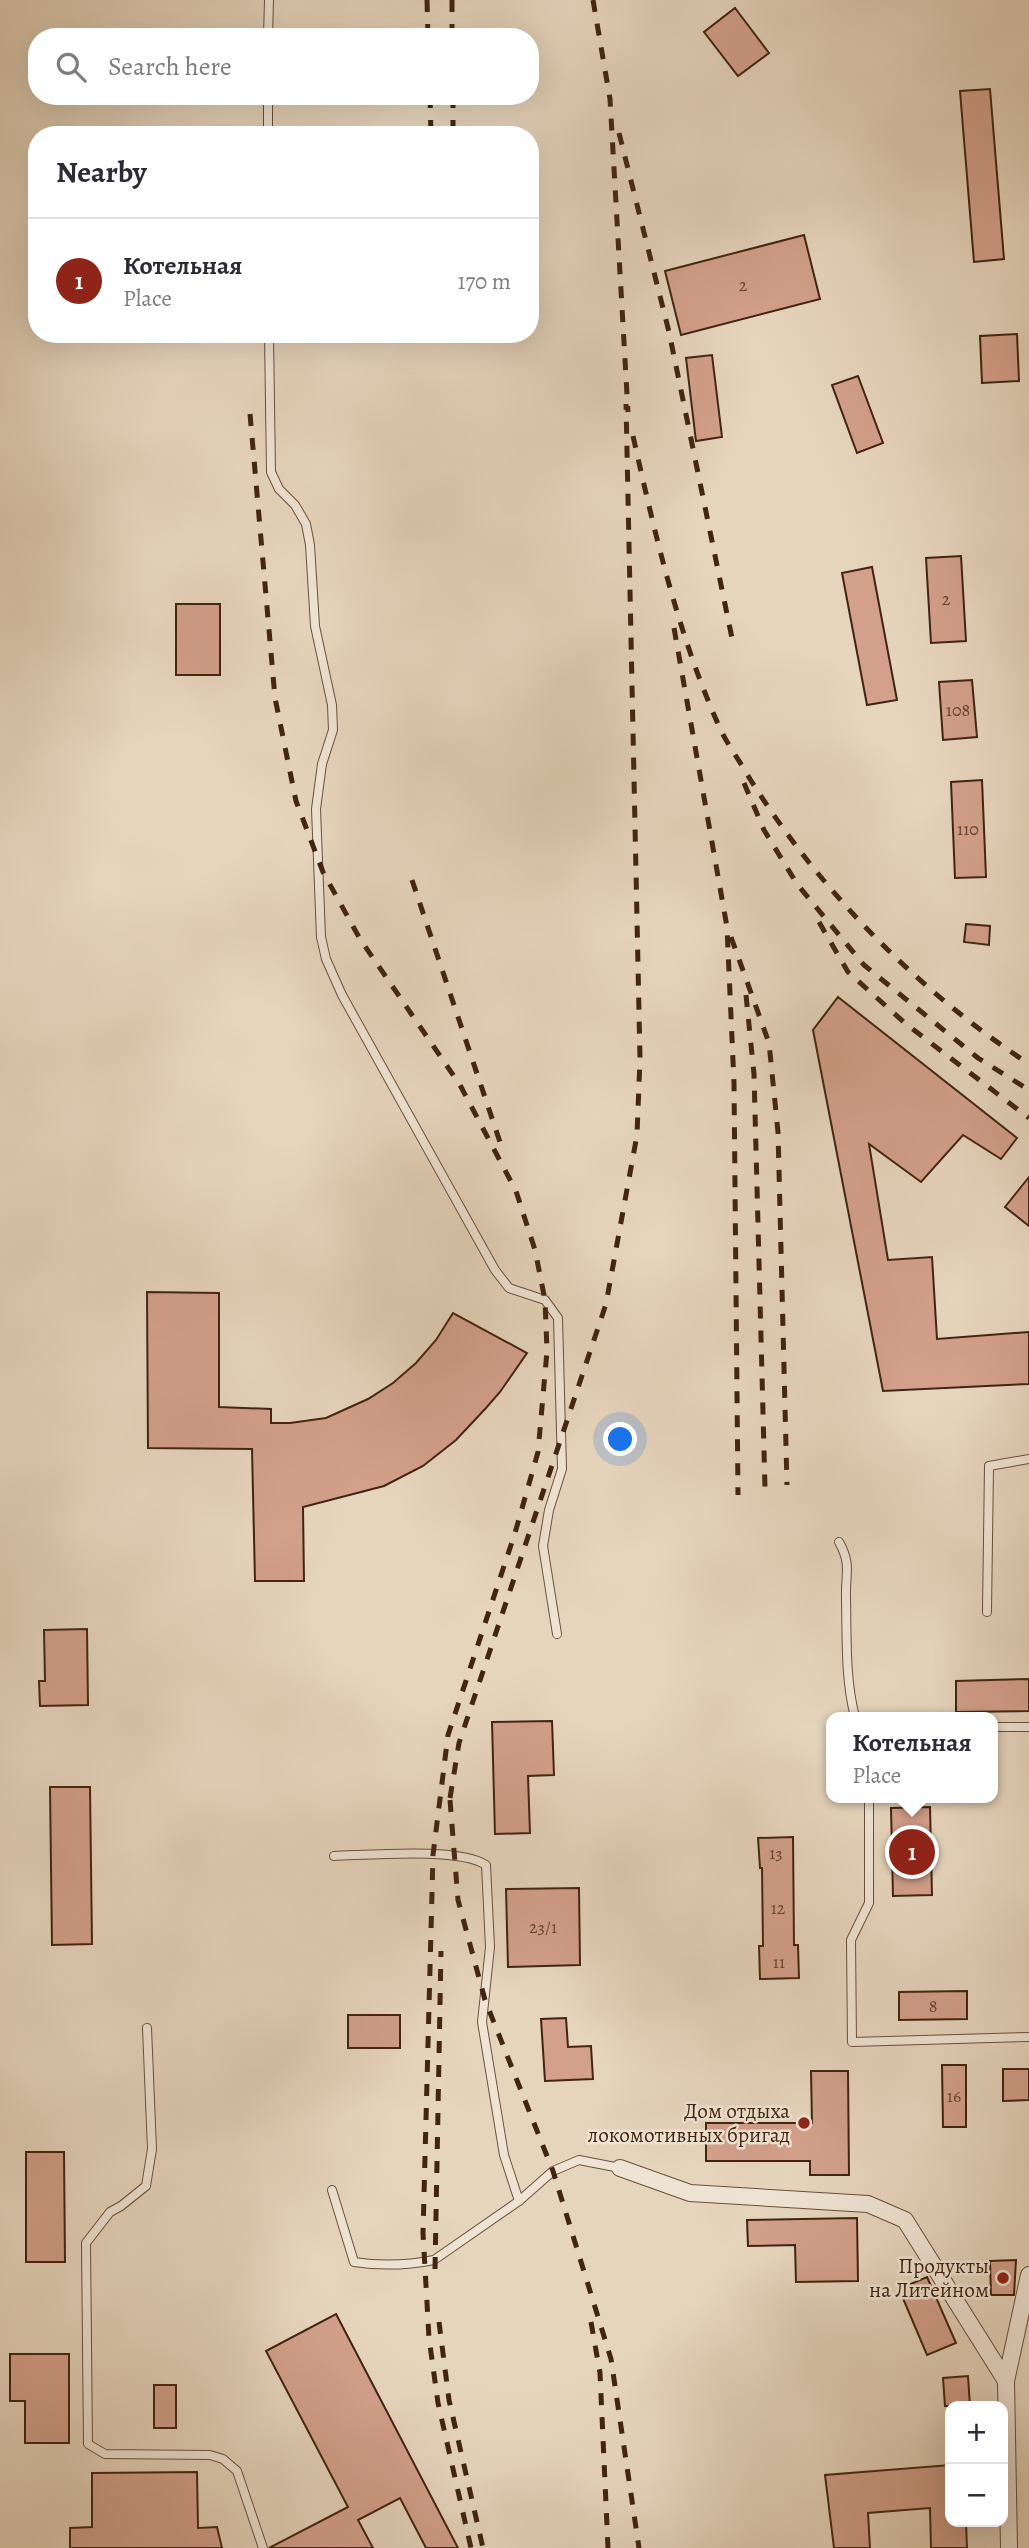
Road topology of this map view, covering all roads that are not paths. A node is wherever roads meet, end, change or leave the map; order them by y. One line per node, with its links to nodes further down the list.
1 (269, 0): 2 (lane)
2 (268, 28)
3 (268, 105): 4 (lane)
4 (268, 126)
5 (269, 343): 9 (lane)
6 (1029, 1460): 8 (lane)
7 (839, 1542): 10 (lane)
8 (987, 1612)
9 (557, 1634)
10 (854, 1712)
11 (998, 1727): 12 (lane)
12 (1029, 1727)
13 (869, 1803): 16 (lane)
14 (334, 1856): 19 (lane)
15 (146, 2028): 22 (lane)
16 (1029, 2037)
17 (620, 2168): 19 (lane); 21 (street)
18 (331, 2190): 19 (lane)
19 (519, 2202)
20 (1029, 2275): 21 (street)
21 (1006, 2381): 23 (street)
22 (263, 2548)
23 (1009, 2548)

